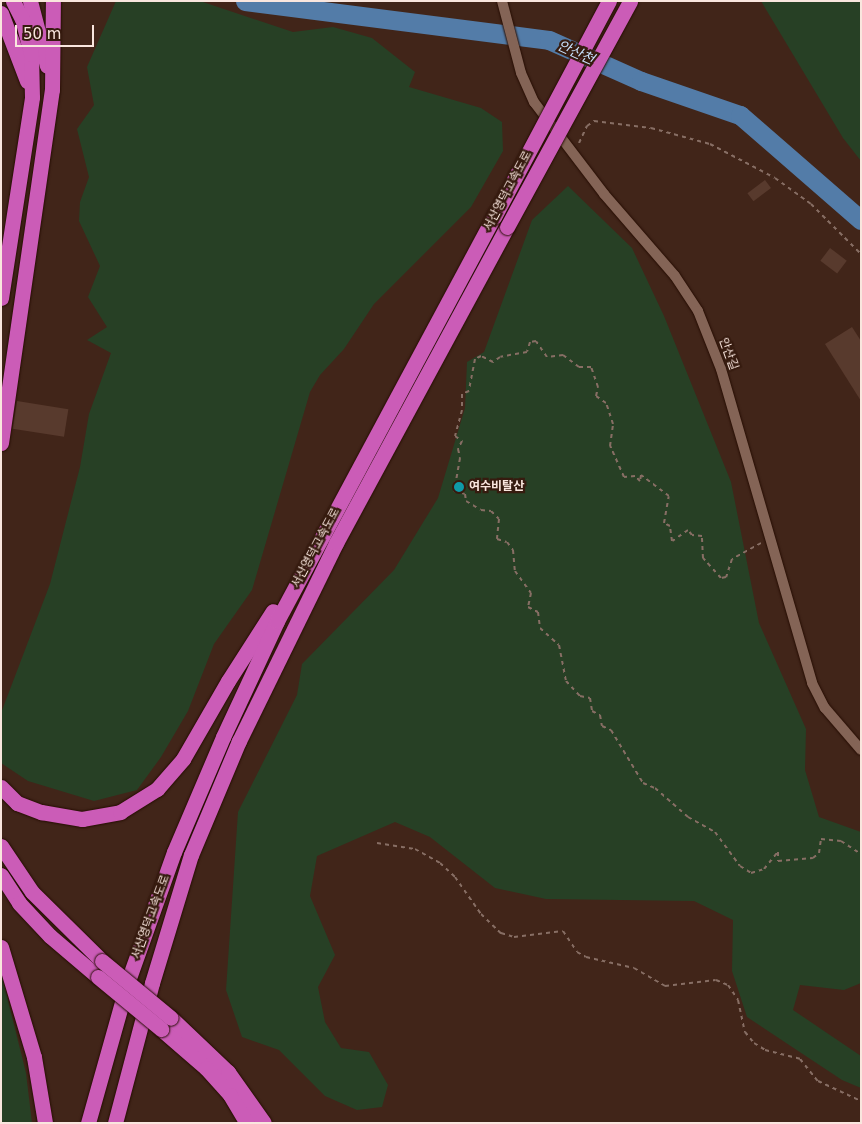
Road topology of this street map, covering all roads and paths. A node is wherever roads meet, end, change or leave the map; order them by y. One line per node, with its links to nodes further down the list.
1 (13, 1): 9 (highway)
2 (30, 1): 8 (highway)
3 (53, 1): 8 (highway)
4 (502, 1): 10 (street, 안산길)
5 (609, 1): 15 (highway, 서산영덕고속도로, bridge)
6 (630, 1): 27 (highway, 서산영덕고속도로, bridge)
7 (1, 13): 9 (highway)
8 (52, 90): 13 (highway)
9 (32, 97): 12 (highway)
10 (571, 153): 11 (path); 14 (street, 안산길)
11 (861, 254)
12 (1, 298)
13 (1, 443)
14 (769, 533): 16 (street, 안산길); 20 (path)
15 (321, 539): 17 (highway); 26 (highway, 서산영덕고속도로)
16 (861, 750)
17 (1, 787)
18 (378, 843): 24 (path)
19 (1, 846): 23 (highway, bridge)
20 (861, 854)
21 (1, 875): 23 (highway, bridge)
22 (1, 947): 25 (highway)
23 (166, 1024): 28 (highway); 29 (highway)
24 (861, 1101)
25 (45, 1123)
26 (88, 1123)
27 (116, 1123)
28 (247, 1123)
29 (264, 1123)

